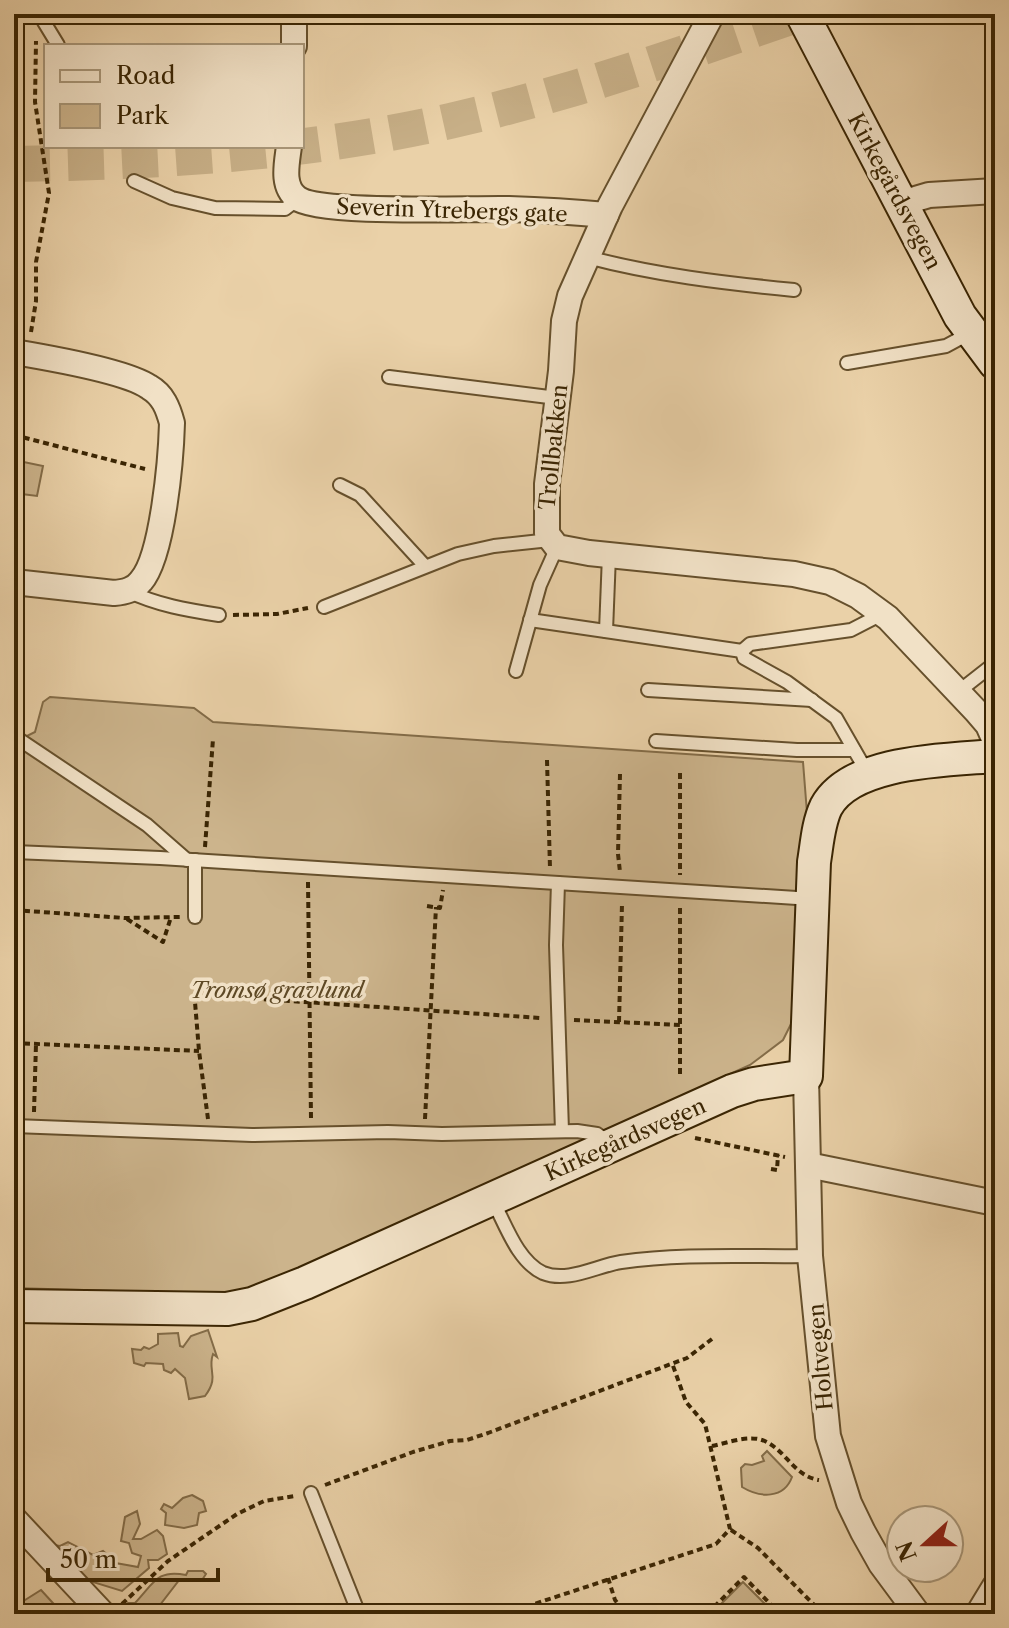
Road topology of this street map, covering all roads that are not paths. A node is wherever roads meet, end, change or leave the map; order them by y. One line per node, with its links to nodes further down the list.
1 (43, 14): 5 (lane)
2 (294, 14): 6 (street)
3 (712, 14): 12 (street, Trollbakken)
4 (802, 14): 11 (street, Kirkegårdsvegen)
5 (57, 44)
6 (294, 44)
7 (289, 148): 10 (street)
8 (134, 181): 10 (lane)
9 (995, 191): 11 (street)
10 (298, 199): 12 (street, Severin Ytrebergs gate)
11 (902, 203): 15 (street, Kirkegårdsvegen)
12 (606, 215): 13 (street, Trollbakken)
13 (587, 257): 14 (lane); 20 (street, Trollbakken)
14 (794, 290)
15 (970, 333): 17 (lane); 18 (street, Kirkegårdsvegen)
16 (20, 353): 26 (street)
17 (847, 363)
18 (995, 363)
19 (389, 377): 20 (lane)
20 (557, 398): 22 (street, Trollbakken)
21 (340, 485): 24 (lane)
22 (554, 543): 23 (street); 24 (lane); 30 (lane)
23 (609, 555): 28 (street); 31 (lane)
24 (425, 566): 27 (lane)
25 (14, 582): 26 (street)
26 (128, 591): 29 (lane)
27 (324, 607)
28 (882, 614): 32 (lane); 36 (street)
29 (219, 615)
30 (530, 620): 31 (lane); 34 (lane)
31 (606, 631): 32 (lane)
32 (742, 651): 37 (lane)
33 (995, 663): 36 (lane)
34 (516, 671)
35 (648, 690): 37 (lane)
36 (958, 692): 40 (street)
37 (815, 700): 42 (lane)
38 (14, 736): 44 (lane)
39 (656, 741): 42 (lane)
40 (995, 741)
41 (995, 756): 42 (street)
42 (861, 762): 46 (street)
43 (14, 852): 44 (lane)
44 (195, 860): 45 (lane); 47 (lane)
45 (554, 883): 46 (lane); 50 (lane)
46 (812, 899): 48 (street)
47 (195, 917)
48 (806, 1076): 51 (street, Kirkegårdsvegen); 52 (street, Holtvegen)
49 (14, 1126): 50 (lane)
50 (562, 1131): 51 (lane)
51 (612, 1144): 53 (street, Kirkegårdsvegen)
52 (808, 1165): 54 (street); 55 (street, Holtvegen)
53 (492, 1199): 55 (lane); 56 (street, Kirkegårdsvegen)
54 (995, 1203)
55 (810, 1256): 62 (street, Holtvegen)
56 (14, 1306)
57 (311, 1493): 61 (lane)
58 (14, 1519): 60 (street)
59 (995, 1586): 63 (street)
60 (103, 1614)
61 (359, 1614)
62 (918, 1614)
63 (978, 1614)

